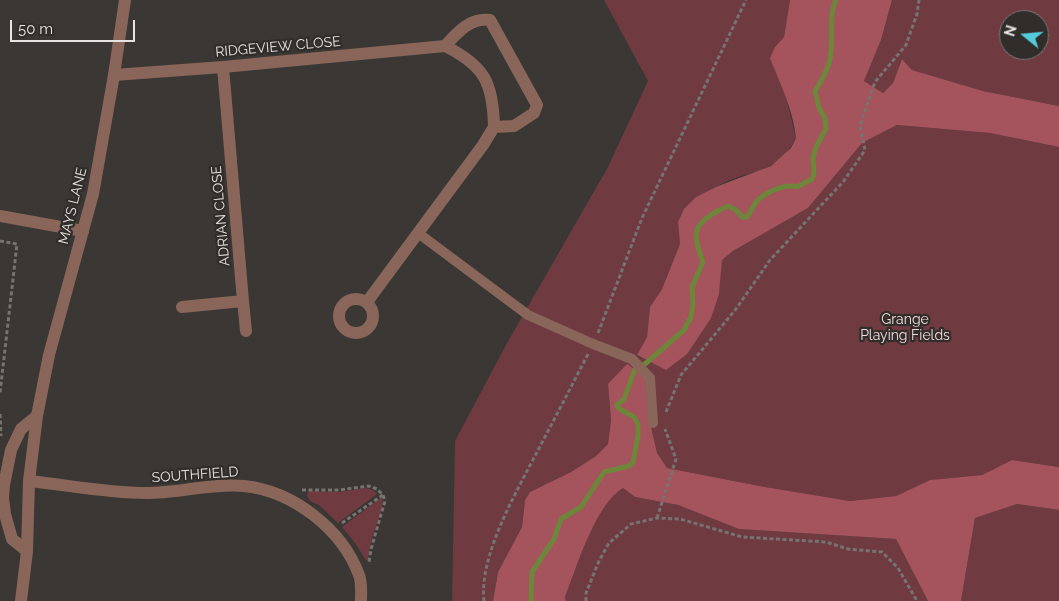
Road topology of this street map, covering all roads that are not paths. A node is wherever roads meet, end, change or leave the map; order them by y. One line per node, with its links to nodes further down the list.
1 (125, 0): 4 (street, MAYS LANE)
2 (445, 46): 3 (street, RIDGEVIEW CLOSE); 5 (street); 5 (street)
3 (223, 67): 4 (street, RIDGEVIEW CLOSE); 9 (street, ADRIAN CLOSE)
4 (114, 75): 7 (street, MAYS LANE)
5 (494, 127): 8 (street)
6 (0, 216): 7 (street)
7 (84, 231): 13 (street, MAYS LANE)
8 (418, 233): 10 (street); 14 (lane)
9 (243, 301): 11 (street); 12 (street, ADRIAN CLOSE)
10 (367, 302)
11 (182, 307)
12 (246, 331)
13 (37, 416): 15 (street, MAYS LANE); 16 (street)
14 (657, 422)
15 (29, 481): 16 (street, MAYS LANE); 18 (street, SOUTHFIELD)
16 (27, 551): 17 (street, MAYS LANE)
17 (21, 601)
18 (362, 601)

